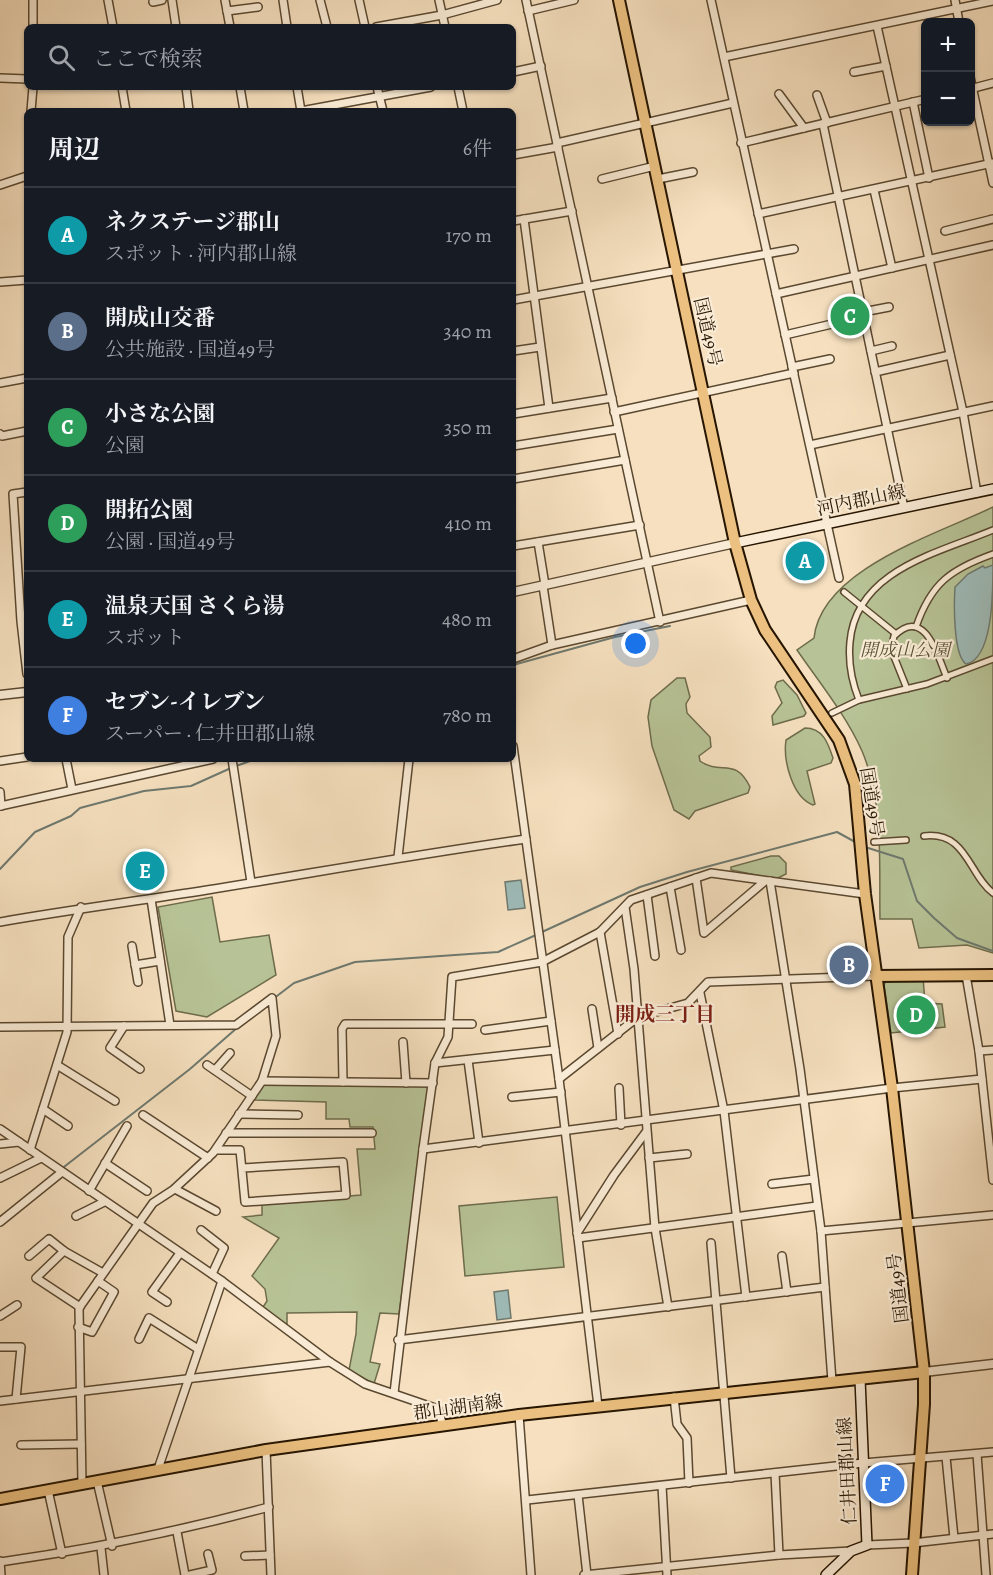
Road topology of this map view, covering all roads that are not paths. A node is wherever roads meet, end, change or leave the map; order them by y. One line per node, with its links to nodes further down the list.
1 (33, 0): 24 (street)
2 (108, 0): 25 (street)
3 (162, 0): 17 (street)
4 (172, 0): 26 (street)
5 (225, 0): 20 (street)
6 (283, 0): 28 (street)
7 (320, 0): 29 (street)
8 (359, 0): 30 (street)
9 (439, 0): 22 (street)
10 (497, 0): 22 (street)
11 (526, 0): 21 (street)
12 (574, 0): 21 (street)
13 (619, 0): 67 (main road, 国道49号)
14 (711, 0): 34 (street)
15 (955, 0): 19 (street)
16 (993, 1): 19 (street)
17 (153, 2)
18 (258, 7): 20 (street)
19 (957, 9): 23 (street); 33 (street)
20 (227, 10): 27 (street)
21 (528, 10): 35 (street)
22 (442, 15): 31 (street); 32 (street)
23 (958, 18)
24 (33, 24)
25 (112, 24)
26 (176, 24)
27 (229, 24)
28 (287, 24)
29 (326, 24)
30 (364, 24)
31 (392, 24)
32 (444, 24)
33 (877, 26): 34 (street); 36 (street)
34 (724, 57): 57 (street)
35 (541, 66): 37 (street); 71 (street)
36 (886, 66): 38 (street); 58 (street)
37 (516, 71)
38 (854, 72)
39 (0, 78): 40 (street)
40 (24, 79)
41 (993, 83): 42 (street)
42 (975, 88)
43 (33, 90): 59 (street)
44 (122, 90): 60 (street)
45 (186, 90): 61 (street)
46 (240, 90): 62 (street)
47 (298, 90): 63 (street)
48 (378, 90): 53 (street)
49 (414, 90): 53 (street)
50 (459, 90): 66 (street)
51 (779, 94): 69 (street)
52 (817, 95): 68 (street)
53 (379, 96): 64 (street); 65 (street)
54 (921, 100): 56 (street)
55 (975, 101): 73 (street)
56 (913, 102): 58 (street); 77 (street)
57 (733, 104): 67 (street); 70 (street)
58 (895, 106): 68 (street); 80 (street)
59 (31, 108)
60 (126, 108)
61 (189, 108)
62 (244, 108)
63 (300, 108)
64 (317, 108)
65 (381, 108)
66 (462, 108)
67 (646, 121): 71 (street); 74 (main road, 国道49号)
68 (825, 123): 69 (street); 84 (street)
69 (804, 128): 70 (street)
70 (741, 142): 86 (street)
71 (558, 145): 72 (street); 85 (street)
72 (516, 154)
73 (991, 163): 77 (street); 81 (street)
74 (655, 166): 78 (street); 79 (main road, 国道49号)
75 (693, 172): 79 (street)
76 (24, 177): 82 (street)
77 (929, 178): 80 (street)
78 (602, 179)
79 (658, 179): 96 (main road, 国道49号)
80 (912, 182): 83 (street); 94 (street)
81 (993, 183)
82 (0, 185)
83 (874, 190): 84 (street); 95 (street)
84 (838, 197): 86 (street); 97 (street)
85 (572, 211): 87 (street); 100 (street)
86 (758, 214): 93 (street)
87 (524, 219): 89 (street); 102 (street)
88 (993, 219): 90 (street)
89 (516, 220)
90 (945, 231)
91 (993, 245): 94 (street)
92 (794, 249): 93 (street)
93 (768, 254): 96 (street); 101 (street)
94 (928, 259): 95 (street); 112 (street)
95 (892, 268): 97 (street)
96 (677, 272): 100 (street); 118 (main road, 国道49号)
97 (855, 277): 101 (street); 105 (street)
98 (24, 280): 99 (street)
99 (0, 282)
100 (589, 287): 102 (street); 119 (street)
101 (776, 294): 107 (street)
102 (534, 296): 103 (street); 109 (street)
103 (516, 299)
104 (889, 307): 105 (street)
105 (863, 312): 111 (street)
106 (832, 324): 107 (street)
107 (785, 335): 114 (street)
108 (892, 346): 111 (street)
109 (540, 347): 110 (street); 121 (street)
110 (516, 351)
111 (871, 351): 115 (street)
112 (950, 355): 115 (street); 123 (street)
113 (830, 359): 114 (street)
114 (793, 370): 118 (street); 129 (street)
115 (875, 372): 125 (street)
116 (24, 378): 117 (street)
117 (0, 382)
118 (704, 392): 122 (street); 141 (main road, 国道49号)
119 (612, 398): 121 (street); 122 (street)
120 (993, 406): 123 (street)
121 (549, 408): 124 (street)
122 (614, 412): 126 (street)
123 (963, 412): 125 (street); 135 (street)
124 (516, 414)
125 (887, 428): 129 (street); 136 (street)
126 (618, 429): 130 (street); 131 (street)
127 (24, 432): 128 (street)
128 (0, 434)
129 (810, 445): 137 (street)
130 (516, 446)
131 (625, 460): 132 (street); 138 (street)
132 (516, 479)
133 (993, 489): 135 (main road, 河内郡山線)
134 (24, 492): 151 (street)
135 (977, 492): 136 (main road, 河内郡山線)
136 (904, 508): 137 (main road, 河内郡山線)
137 (826, 524): 141 (main road, 河内郡山線); 145 (street)
138 (639, 525): 140 (street); 144 (street)
139 (993, 530): 150 (street)
140 (538, 542): 142 (street); 146 (street)
141 (735, 543): 144 (street); 149 (main road, 国道49号)
142 (516, 546)
143 (993, 554): 153 (street)
144 (648, 563): 146 (street); 152 (street)
145 (839, 578)
146 (544, 585): 147 (street); 155 (street)
147 (516, 591)
148 (844, 592): 150 (street)
149 (751, 600): 152 (street); 184 (main road, 国道49号)
150 (860, 606): 154 (street); 162 (street)
151 (24, 621)
152 (660, 622): 155 (street)
153 (916, 627): 154 (street); 158 (street)
154 (896, 634): 159 (street)
155 (552, 645): 156 (street)
156 (516, 657)
157 (993, 658): 158 (street)
158 (947, 678): 159 (street)
159 (907, 689): 162 (street)
160 (24, 692): 161 (street)
161 (0, 695)
162 (859, 700): 163 (street)
163 (832, 713)
164 (24, 757): 165 (street)
165 (0, 761)
166 (67, 762): 171 (street)
167 (199, 762): 171 (street)
168 (232, 762): 181 (street)
169 (409, 762): 178 (street)
170 (515, 762): 175 (street)
171 (72, 789): 173 (street)
172 (0, 792): 173 (street)
173 (0, 806)
174 (924, 836): 183 (street)
175 (526, 839): 178 (street); 195 (street)
176 (906, 840): 177 (street)
177 (874, 842)
178 (398, 857): 181 (street)
179 (696, 878): 180 (street); 180 (street); 182 (street)
180 (768, 881): 184 (street); 200 (street)
181 (251, 882): 186 (street)
182 (670, 887): 185 (street); 192 (street)
183 (993, 893)
184 (865, 894): 199 (main road, 国道49号)
185 (647, 895): 188 (street); 193 (street)
186 (151, 899): 187 (street); 194 (street)
187 (81, 907): 189 (street); 211 (street)
188 (625, 907): 190 (street); 204 (street)
189 (0, 922)
190 (600, 932): 195 (street); 213 (street)
191 (132, 946): 196 (street)
192 (681, 950)
193 (655, 956)
194 (160, 961): 196 (street); 208 (street)
195 (542, 962): 205 (street); 206 (street)
196 (135, 965): 201 (street)
197 (966, 975): 198 (main road); 199 (main road); 218 (street)
198 (993, 975)
199 (875, 976): 200 (street); 235 (main road, 国道49号)
200 (784, 979): 202 (street); 239 (street)
201 (138, 982)
202 (700, 993): 204 (street); 242 (street)
203 (592, 1009): 215 (street)
204 (638, 1017): 213 (street); 247 (street)
205 (551, 1021): 212 (street); 216 (street)
206 (450, 1023): 207 (street); 223 (street); 231 (street)
207 (472, 1024)
208 (170, 1025): 209 (street); 230 (street)
209 (124, 1026): 211 (street); 226 (street)
210 (0, 1027): 211 (street)
211 (67, 1027): 224 (street)
212 (485, 1030)
213 (618, 1034): 215 (street)
214 (403, 1042): 222 (street)
215 (598, 1048): 228 (street)
216 (555, 1050): 221 (street); 228 (street)
217 (993, 1050): 218 (street)
218 (979, 1051): 229 (street)
219 (230, 1053): 227 (street)
220 (413, 1056): 222 (street)
221 (468, 1060): 223 (street); 257 (street)
222 (404, 1063): 232 (street)
223 (435, 1064): 233 (street)
224 (57, 1065): 240 (street); 241 (street)
225 (207, 1065): 227 (street)
226 (140, 1069)
227 (215, 1071): 237 (street)
228 (559, 1079): 236 (street)
229 (982, 1079): 235 (street); 243 (street)
230 (262, 1081): 231 (street); 237 (street)
231 (343, 1082): 232 (street)
232 (406, 1083): 233 (street)
233 (433, 1083): 259 (street)
234 (619, 1088): 248 (street)
235 (892, 1088): 239 (street); 284 (main road, 国道49号)
236 (561, 1092): 238 (street); 252 (street)
237 (252, 1096): 244 (street)
238 (512, 1097)
239 (804, 1100): 242 (street); 270 (street)
240 (114, 1101)
241 (43, 1109): 249 (street); 260 (street)
242 (724, 1112): 247 (street); 281 (street)
243 (989, 1112): 271 (street)
244 (239, 1114): 246 (street); 254 (street)
245 (143, 1115): 264 (street)
246 (298, 1115)
247 (645, 1122): 248 (street); 253 (street)
248 (621, 1125): 252 (street)
249 (68, 1126)
250 (127, 1126): 266 (street)
251 (0, 1129): 256 (street)
252 (566, 1131): 257 (street); 288 (street)
253 (646, 1132): 265 (street); 288 (street)
254 (226, 1133): 255 (street); 261 (street)
255 (372, 1133)
256 (19, 1142): 258 (street); 260 (street)
257 (479, 1143): 259 (street)
258 (0, 1144)
259 (423, 1149): 310 (street)
260 (30, 1150): 263 (street)
261 (216, 1150): 264 (street); 267 (street)
262 (687, 1154): 265 (street)
263 (41, 1158): 268 (street); 269 (street)
264 (208, 1158): 273 (street)
265 (649, 1158): 285 (street)
266 (105, 1163): 274 (street); 275 (street)
267 (242, 1168): 267 (street)
268 (62, 1172): 274 (street); 282 (street)
269 (0, 1178)
270 (814, 1179): 272 (street); 277 (street)
271 (993, 1180)
272 (772, 1184)
273 (175, 1189): 278 (street); 283 (street)
274 (89, 1191): 276 (street)
275 (147, 1191)
276 (104, 1202): 280 (street); 283 (street)
277 (817, 1206): 281 (street); 287 (street)
278 (216, 1211)
279 (993, 1215): 284 (street)
280 (76, 1216)
281 (735, 1217): 285 (street); 300 (street)
282 (0, 1222)
283 (136, 1224): 291 (street); 294 (street)
284 (907, 1224): 287 (street); 315 (main road, 国道49号)
285 (656, 1228): 288 (street); 305 (street)
286 (201, 1230): 295 (street)
287 (821, 1231): 298 (street)
288 (577, 1235): 307 (street)
289 (711, 1243): 301 (street)
290 (64, 1251): 292 (street); 294 (street); 304 (street)
291 (180, 1253): 295 (street); 302 (street)
292 (29, 1256)
293 (782, 1256): 299 (street)
294 (103, 1273): 296 (street)
295 (212, 1274): 297 (street)
296 (98, 1281): 304 (street); 308 (street)
297 (222, 1281): 312 (street); 313 (street)
298 (825, 1287): 299 (street); 318 (street)
299 (787, 1292): 300 (street)
300 (746, 1297): 301 (street)
301 (716, 1301): 305 (street); 320 (street)
302 (167, 1302)
303 (17, 1305): 306 (street)
304 (80, 1307): 308 (street)
305 (668, 1307): 307 (street)
306 (0, 1316)
307 (586, 1318): 310 (street); 325 (street)
308 (78, 1327): 319 (street)
309 (140, 1339): 312 (street)
310 (399, 1340): 321 (street)
311 (0, 1347): 323 (street)
312 (198, 1349): 316 (street)
313 (330, 1362): 316 (street); 321 (street)
314 (993, 1364): 315 (street)
315 (924, 1372): 317 (main road, 郡山湖南線); 334 (main road, 国道49号)
316 (187, 1379): 319 (street); 336 (street)
317 (860, 1379): 318 (main road, 郡山湖南線); 335 (main road, 仁井田郡山線)
318 (832, 1381): 320 (main road, 郡山湖南線)
319 (79, 1391): 323 (street); 328 (street)
320 (724, 1391): 322 (main road, 郡山湖南線); 338 (street)
321 (394, 1394): 327 (street)
322 (674, 1397): 325 (main road, 郡山湖南線); 340 (street)
323 (16, 1399): 324 (street)
324 (0, 1401)
325 (598, 1406): 326 (main road, 郡山湖南線)
326 (519, 1415): 327 (main road, 郡山湖南線); 346 (street)
327 (443, 1426): 330 (main road, 郡山湖南線)
328 (81, 1444): 329 (street); 341 (street)
329 (21, 1445)
330 (266, 1450): 336 (main road, 郡山湖南線); 347 (street)
331 (993, 1452): 332 (street)
332 (977, 1454): 333 (street); 350 (street)
333 (946, 1456): 334 (street); 351 (street)
334 (920, 1459): 335 (street); 352 (main road, 国道49号)
335 (863, 1463): 337 (street); 353 (main road, 仁井田郡山線)
336 (158, 1469): 339 (main road, 郡山湖南線)
337 (775, 1473): 338 (street); 360 (street)
338 (731, 1478): 340 (street)
339 (97, 1481): 341 (main road, 郡山湖南線); 354 (street)
340 (689, 1483): 342 (street)
341 (81, 1484): 343 (main road, 郡山湖南線)
342 (662, 1486): 344 (street); 363 (street)
343 (48, 1490): 345 (main road, 郡山湖南線); 357 (street)
344 (578, 1495): 346 (street); 371 (street)
345 (0, 1499)
346 (527, 1500): 370 (street)
347 (269, 1506): 348 (street); 359 (street)
348 (177, 1532): 354 (street); 367 (street)
349 (993, 1534): 350 (street)
350 (983, 1535): 351 (street); 374 (street)
351 (954, 1538): 352 (street)
352 (913, 1544): 353 (street); 373 (main road, 国道49号)
353 (867, 1545): 356 (main road, 仁井田郡山線)
354 (112, 1546): 355 (street)
355 (101, 1548): 357 (street); 366 (street)
356 (851, 1551): 360 (street); 372 (main road, 仁井田郡山線)
357 (62, 1554): 362 (street)
358 (208, 1554): 368 (street)
359 (270, 1555): 361 (street); 369 (street)
360 (779, 1556): 363 (street)
361 (245, 1557)
362 (0, 1562): 365 (street)
363 (666, 1572): 364 (street)
364 (639, 1573): 371 (street)
365 (1, 1575)
366 (104, 1575)
367 (185, 1575)
368 (190, 1575)
369 (271, 1575)
370 (531, 1575)
371 (586, 1575)
372 (826, 1575)
373 (912, 1575)
374 (986, 1575)

